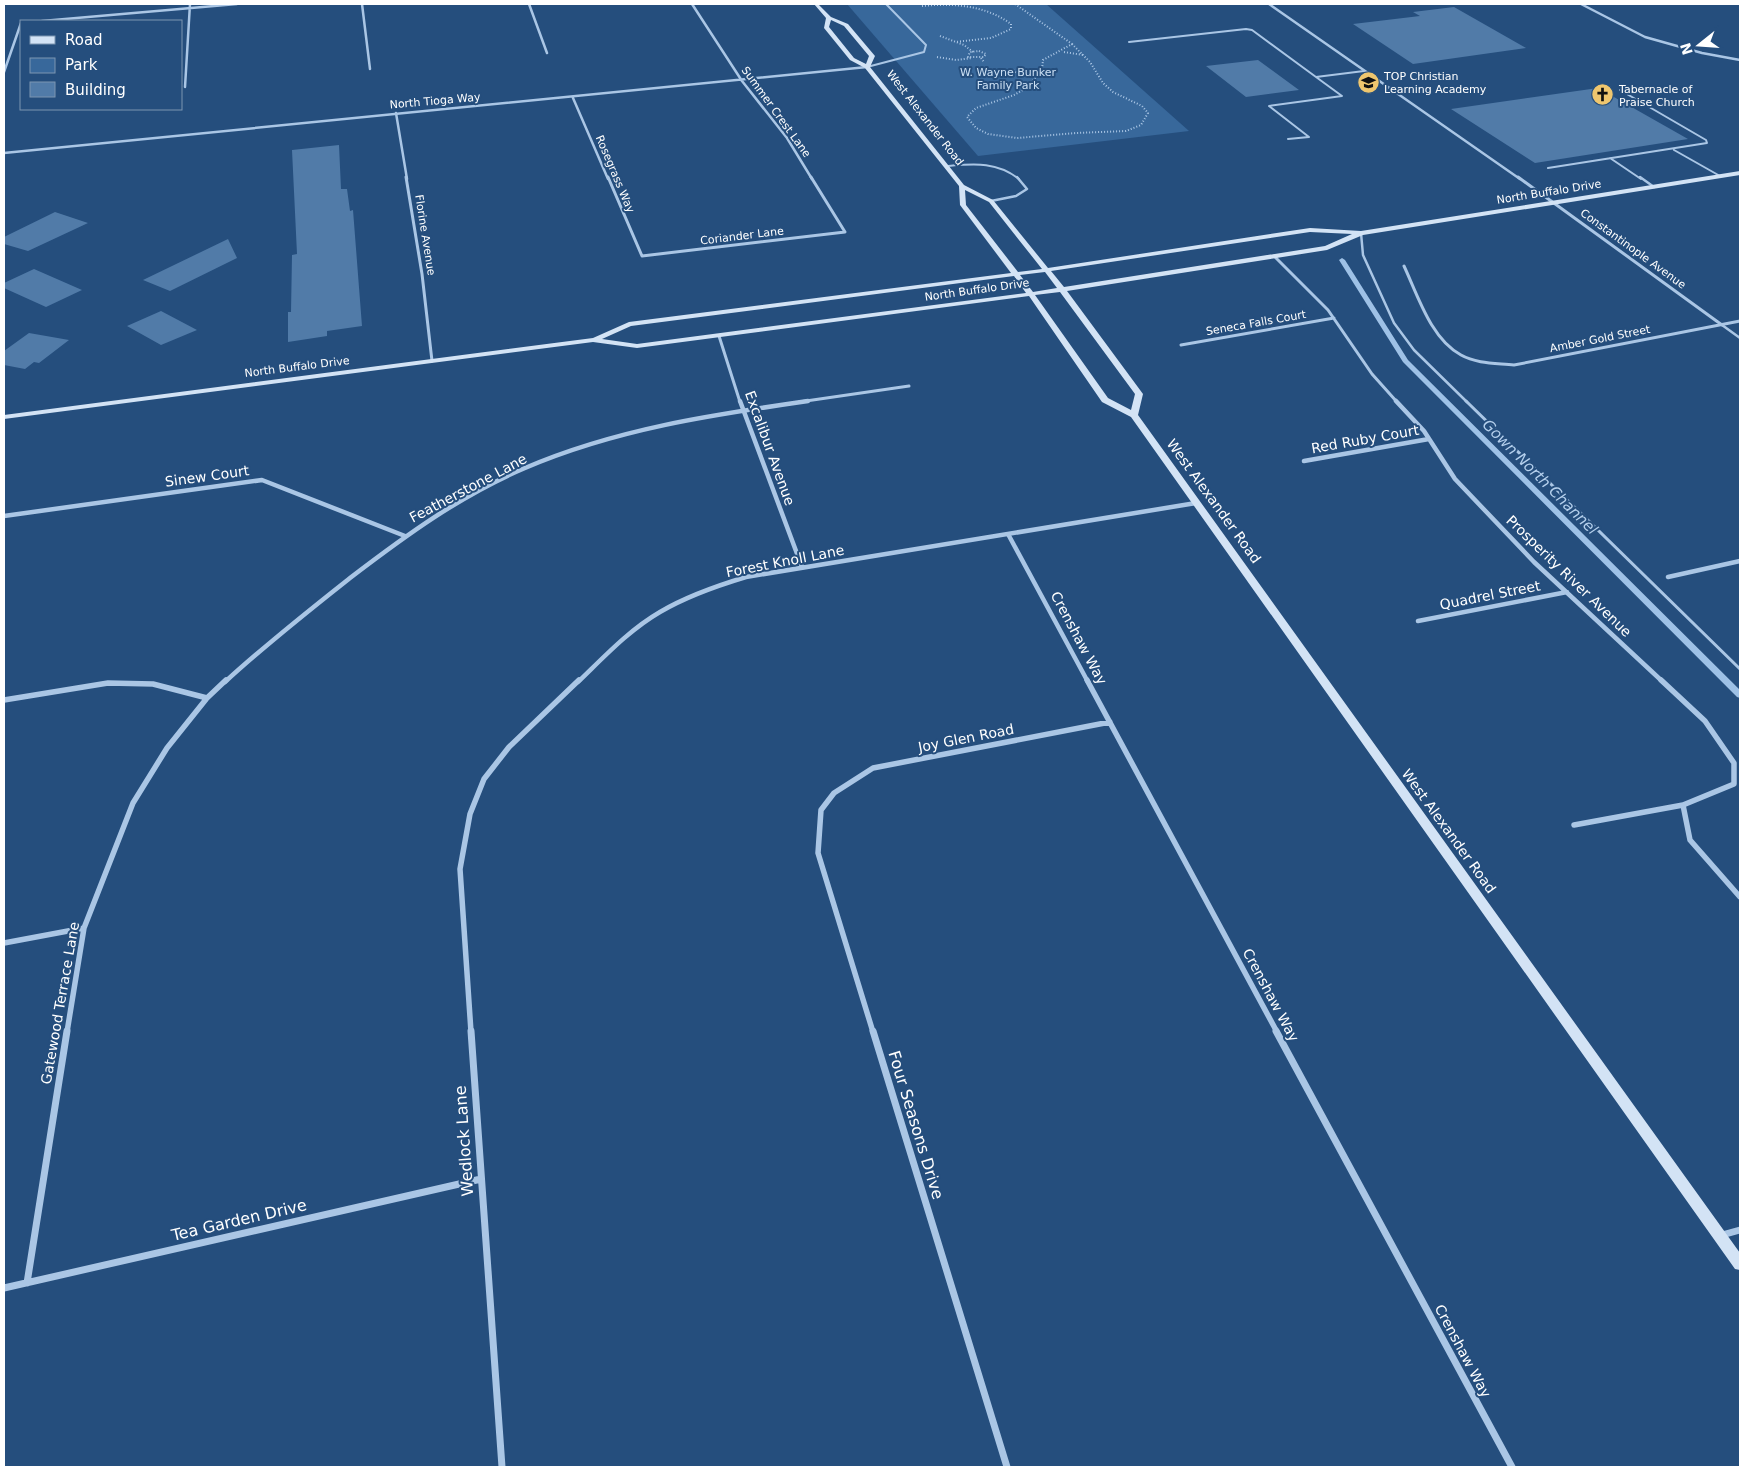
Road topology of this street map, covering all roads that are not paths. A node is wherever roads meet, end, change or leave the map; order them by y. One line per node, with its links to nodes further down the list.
1 (190, 4): 10 (street)
2 (237, 4): 10 (street)
3 (362, 4): 18 (street)
4 (529, 4): 15 (street)
5 (692, 4): 22 (street, Summer Crest Lane)
6 (816, 4): 11 (main road, West Alexander Road)
7 (886, 4): 17 (lane)
8 (1269, 4): 19 (street, Constantinople Avenue)
9 (1581, 4): 16 (street)
10 (190, 8): 12 (street); 23 (street)
11 (828, 18): 17 (main road, West Alexander Road); 17 (main road, West Alexander Road)
12 (53, 20)
13 (20, 26): 20 (street)
14 (1129, 42): 21 (lane)
15 (547, 53)
16 (1740, 60)
17 (867, 67): 22 (street, North Tioga Way); 31 (main road, West Alexander Road)
18 (370, 69)
19 (1364, 71): 21 (lane); 38 (street, Constantinople Avenue)
20 (4, 72)
21 (1316, 77): 27 (lane)
22 (742, 80): 25 (street, North Tioga Way); 39 (street, Summer Crest Lane)
23 (185, 87)
24 (1620, 90): 28 (lane)
25 (573, 98): 26 (street, North Tioga Way); 41 (street, Rosegrass Way)
26 (396, 113): 29 (street, North Tioga Way); 55 (street, Florine Avenue)
27 (1288, 139)
28 (1674, 150): 30 (lane); 34 (lane)
29 (4, 153)
30 (1610, 158): 32 (lane); 36 (lane)
31 (946, 166): 35 (main road, West Alexander Road); 37 (lane)
32 (1548, 168)
33 (1740, 173): 34 (main road, North Buffalo Drive)
34 (1720, 176): 36 (main road, North Buffalo Drive)
35 (962, 186): 37 (main road, West Alexander Road); 45 (main road, West Alexander Road)
36 (1654, 187): 38 (main road, North Buffalo Drive)
37 (991, 201): 44 (main road, West Alexander Road)
38 (1555, 202): 40 (main road, North Buffalo Drive); 50 (street, Constantinople Avenue)
39 (845, 232): 41 (street, Coriander Lane)
40 (1361, 233): 42 (main road, North Buffalo Drive); 44 (main road, North Buffalo Drive); 71 (lane)
41 (642, 256)
42 (1274, 256): 46 (main road, North Buffalo Drive); 48 (street, Prosperity River Avenue)
43 (1404, 266): 50 (street, Amber Gold Street)
44 (1047, 270): 45 (main road, North Buffalo Drive); 46 (main road, West Alexander Road)
45 (1016, 274): 47 (main road, West Alexander Road); 53 (main road, North Buffalo Drive)
46 (1062, 289): 47 (main road, North Buffalo Drive); 58 (main road, West Alexander Road)
47 (1031, 294): 51 (main road, North Buffalo Drive); 58 (main road, West Alexander Road)
48 (1334, 318): 54 (street, Seneca Falls Court); 60 (street, Prosperity River Avenue)
49 (1740, 321): 50 (street, Amber Gold Street)
50 (1722, 325): 52 (lane, Constantinople Avenue)
51 (719, 336): 53 (main road, North Buffalo Drive); 57 (street, Excalibur Avenue)
52 (1740, 338)
53 (593, 340): 55 (main road, North Buffalo Drive)
54 (1181, 345)
55 (432, 361): 59 (main road, North Buffalo Drive)
56 (909, 386): 57 (street, Featherstone Lane)
57 (743, 410): 65 (street, Featherstone Lane); 67 (street, Excalibur Avenue)
58 (1134, 416): 62 (main road, West Alexander Road)
59 (4, 417)
60 (1429, 439): 61 (street, Red Ruby Court); 69 (street, Prosperity River Avenue)
61 (1304, 461)
62 (1196, 502): 64 (street, Forest Knoll Lane); 84 (main road, West Alexander Road)
63 (4, 516): 65 (street, Sinew Court)
64 (1008, 534): 67 (street, Forest Knoll Lane); 74 (street, Crenshaw Way)
65 (405, 536): 72 (street, Featherstone Lane)
66 (1740, 561): 68 (street)
67 (802, 567): 77 (street, Forest Knoll Lane)
68 (1668, 577)
69 (1567, 592): 70 (street, Quadrel Street); 76 (street, Prosperity River Avenue)
70 (1418, 621)
71 (1740, 669)
72 (207, 698): 73 (street); 80 (street, Gatewood Terrace Lane)
73 (4, 700)
74 (1110, 722): 75 (street, Joy Glen Road); 90 (street, Crenshaw Way)
75 (834, 793): 89 (street, Four Seasons Drive)
76 (1683, 805): 78 (street); 79 (street)
77 (470, 814): 82 (street, Wedlock Lane)
78 (1574, 825)
79 (1740, 897)
80 (84, 928): 81 (street); 86 (street, Gatewood Terrace Lane)
81 (4, 943)
82 (481, 1179): 86 (street, Tea Garden Drive); 88 (street, Wedlock Lane)
83 (1740, 1230): 84 (street)
84 (1720, 1236): 85 (main road, West Alexander Road)
85 (1740, 1264)
86 (27, 1282): 87 (street, Tea Garden Drive)
87 (4, 1288)
88 (502, 1467)
89 (1007, 1467)
90 (1512, 1467)

